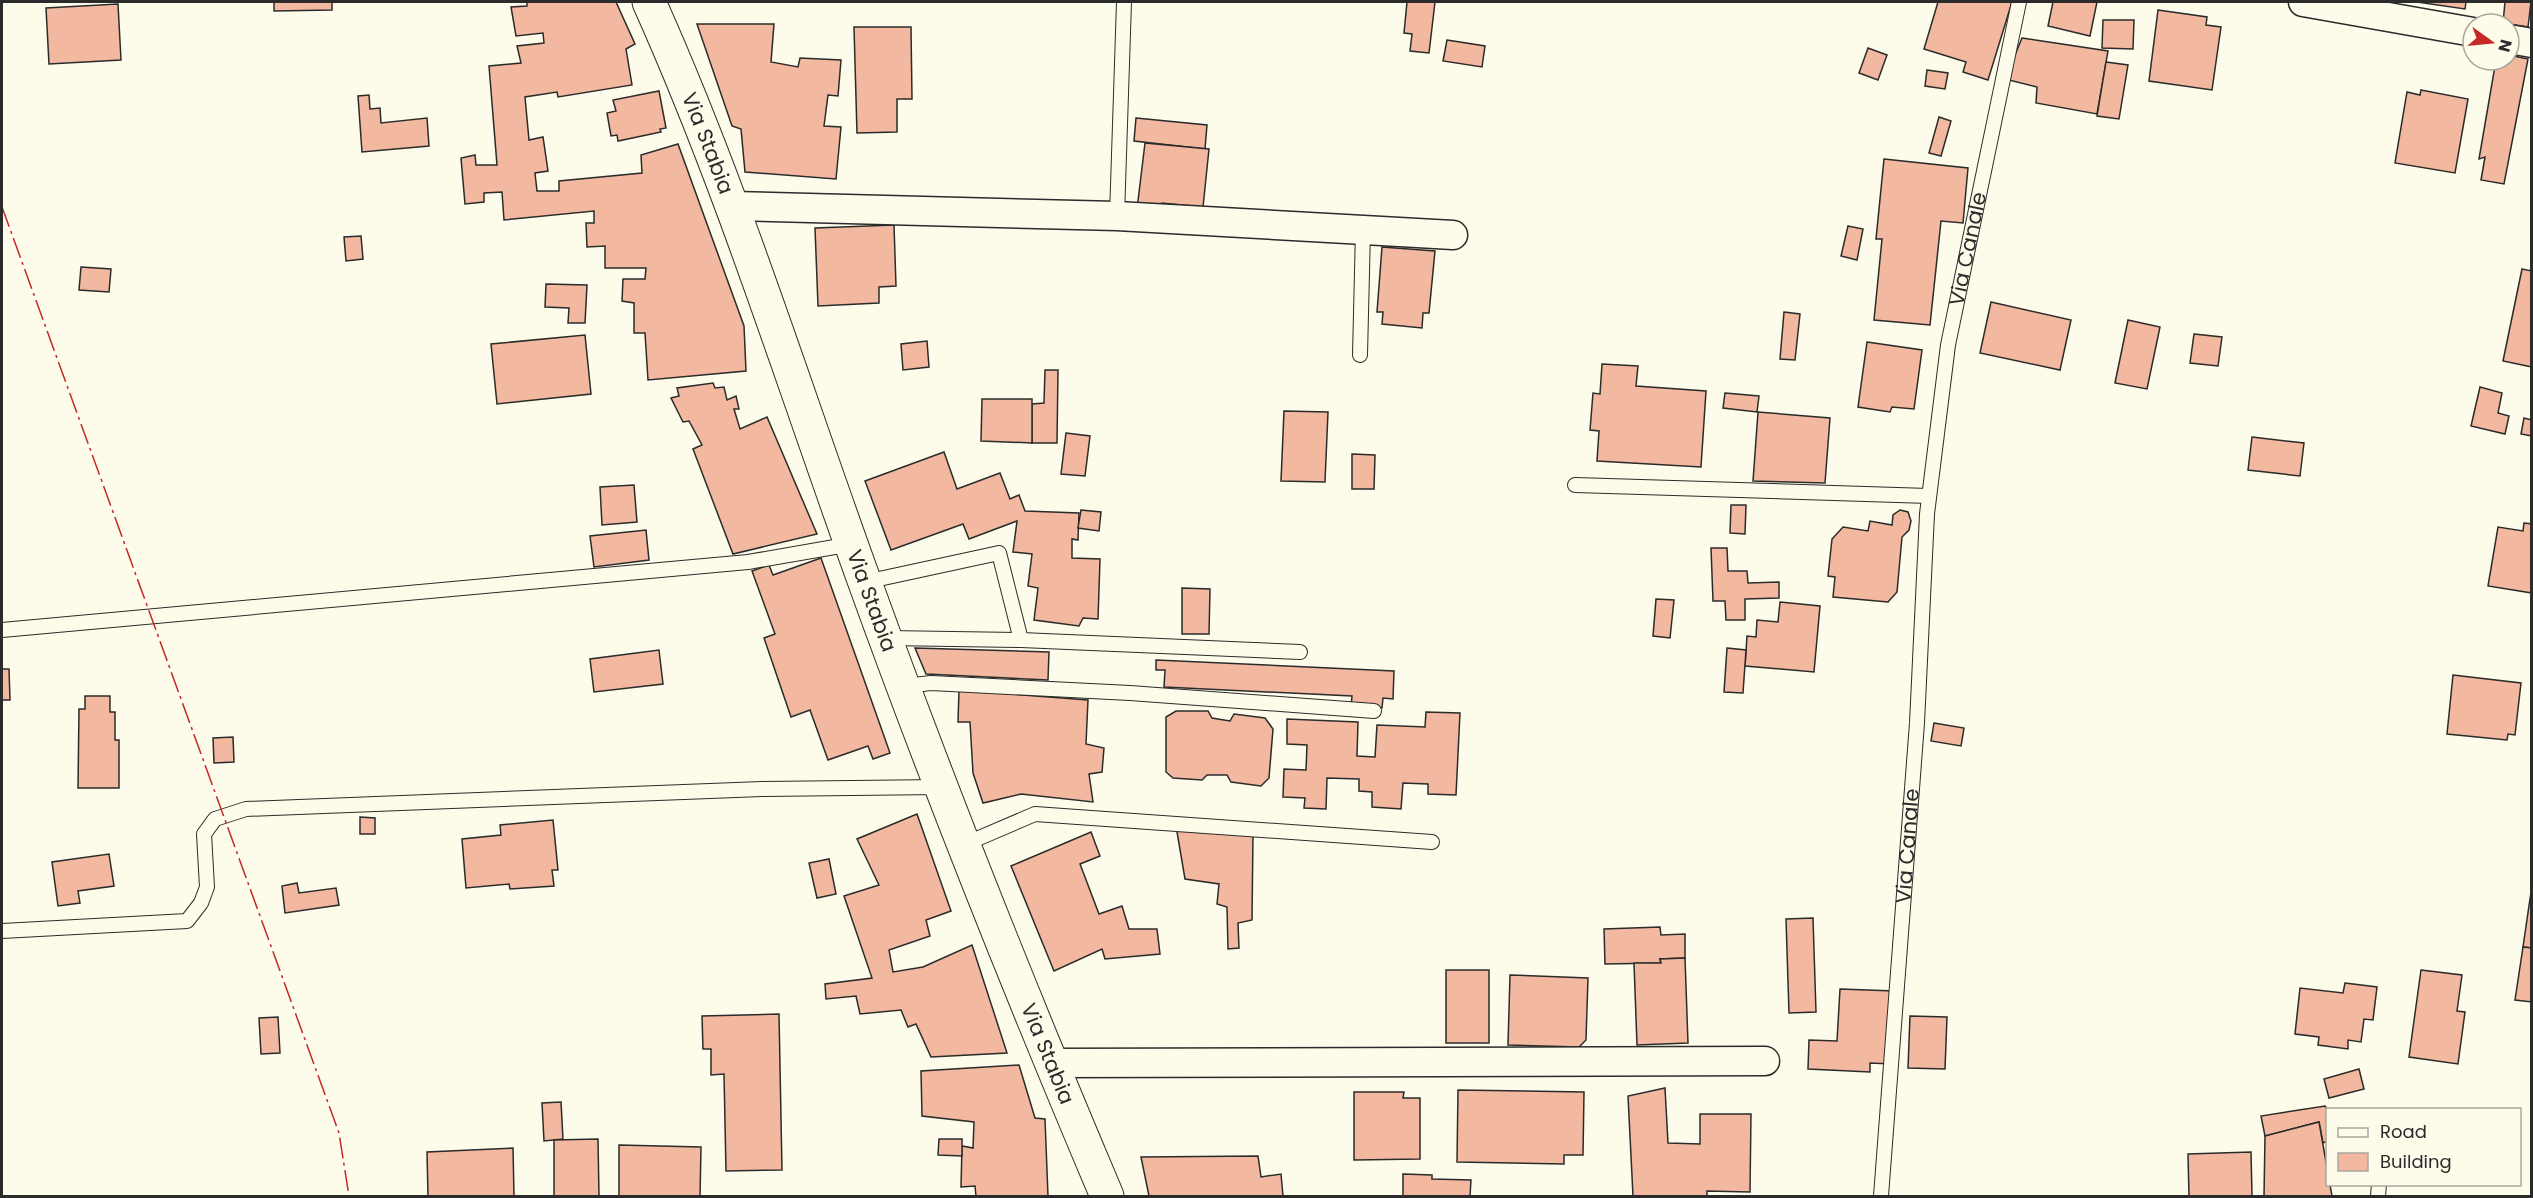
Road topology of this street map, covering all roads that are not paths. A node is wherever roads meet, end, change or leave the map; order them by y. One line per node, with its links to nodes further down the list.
1 (649, 2): 6 (main road, Via Stabia)
2 (1124, 2): 7 (lane)
3 (2019, 2): 12 (lane, Via Canale)
4 (2303, 2): 5 (street)
5 (2461, 30)
6 (731, 206): 7 (street); 13 (main road, Via Stabia)
7 (1117, 216): 8 (street)
8 (1363, 230): 9 (street); 10 (lane)
9 (1453, 235)
10 (1360, 355)
11 (1575, 485): 12 (lane)
12 (1929, 496): 28 (lane, Via Canale)
13 (852, 544): 14 (main road, Via Stabia); 15 (lane)
14 (865, 582): 16 (main road, Via Stabia); 17 (lane)
15 (2, 630)
16 (887, 638): 17 (lane); 19 (main road, Via Stabia)
17 (1021, 640): 18 (lane)
18 (1300, 652)
19 (905, 686): 20 (lane); 21 (main road, Via Stabia)
20 (1374, 711)
21 (944, 787): 23 (main road, Via Stabia); 24 (lane)
22 (1432, 842): 23 (lane)
23 (965, 844): 26 (main road, Via Stabia)
24 (2, 931)
25 (1765, 1061): 26 (street)
26 (1051, 1063): 27 (main road, Via Stabia)
27 (1107, 1197)
28 (1881, 1197)

